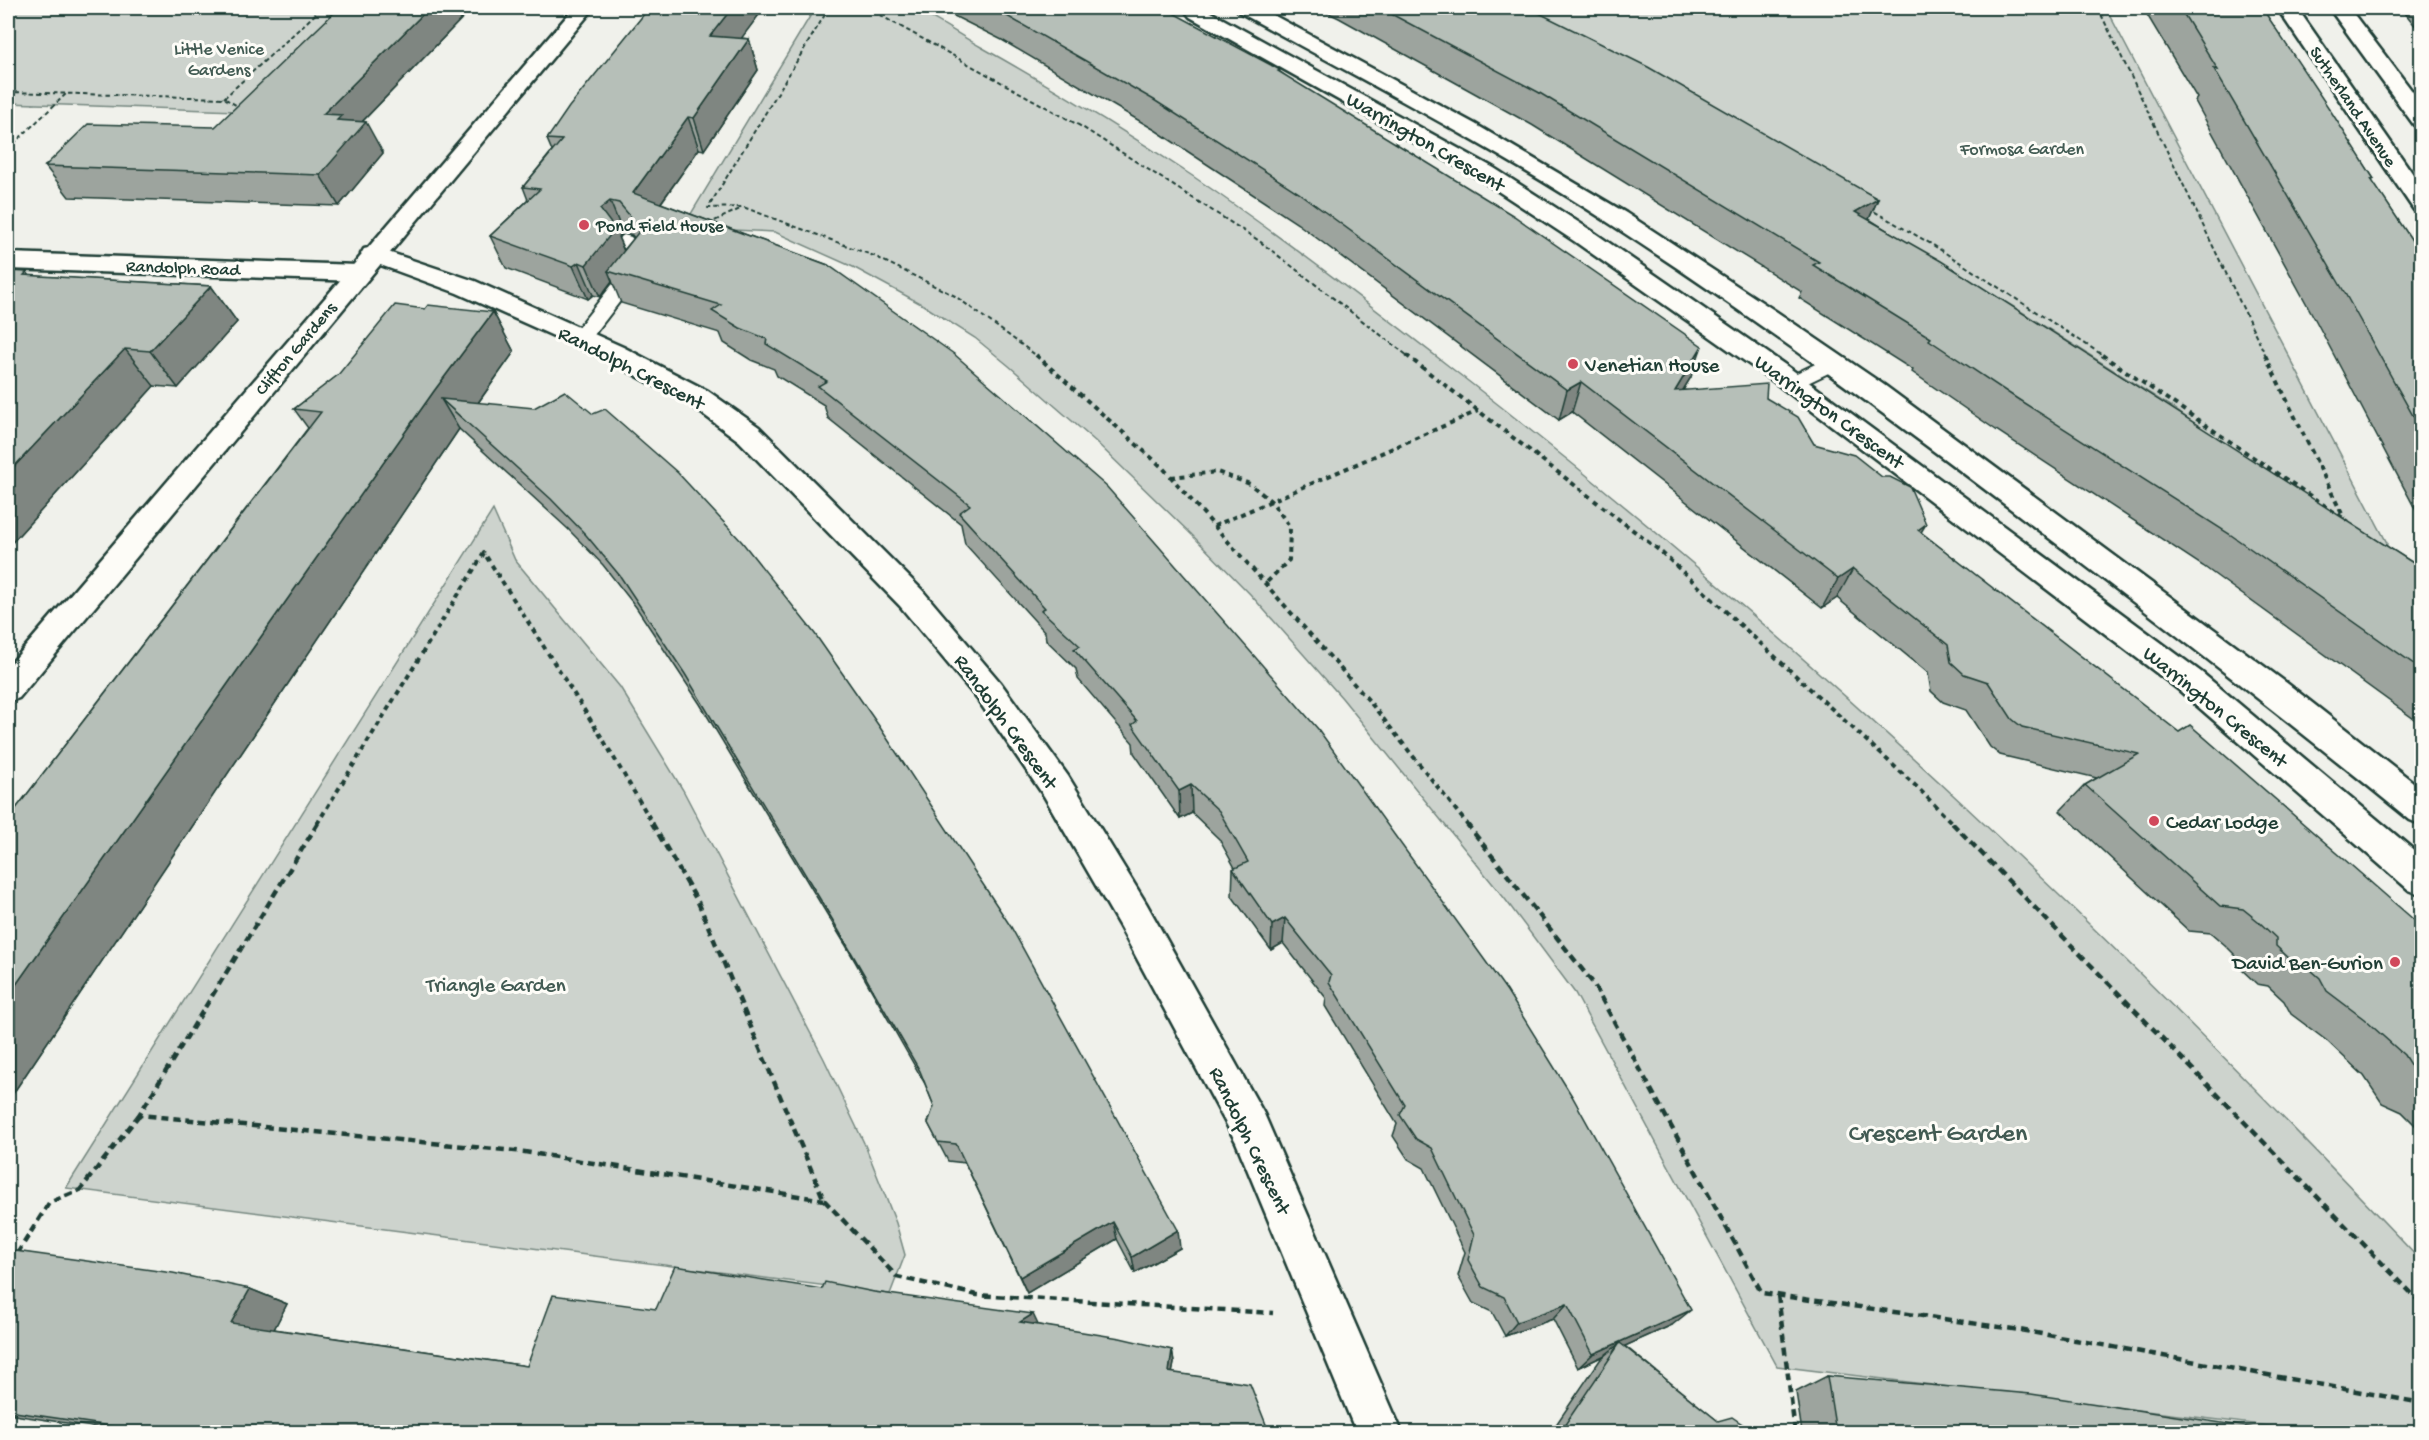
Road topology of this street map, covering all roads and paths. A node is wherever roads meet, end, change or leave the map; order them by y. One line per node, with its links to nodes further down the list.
1 (322, 8): 12 (path)
2 (584, 8): 22 (street, Clifton Gardens)
3 (829, 8): 18 (path)
4 (867, 8): 26 (path)
5 (1193, 8): 25 (street, Warrington Crescent)
6 (1246, 8): 24 (street, Warrington Crescent)
7 (2098, 8): 29 (path)
8 (2287, 8): 17 (street, Sutherland Avenue)
9 (2339, 8): 14 (street)
10 (8, 92): 11 (path)
11 (66, 94): 12 (path); 15 (path)
12 (224, 98): 13 (path)
13 (245, 114)
14 (2421, 120)
15 (8, 149)
16 (1863, 205): 29 (path)
17 (2421, 205)
18 (743, 207): 19 (path); 27 (path)
19 (702, 227)
20 (624, 241): 23 (lane)
21 (8, 261): 22 (street, Randolph Road)
22 (365, 264): 23 (street, Randolph Crescent); 33 (street, Clifton Gardens)
23 (580, 339): 41 (street, Randolph Crescent)
24 (1832, 363): 25 (lane); 34 (street, Warrington Crescent)
25 (1793, 383): 35 (street, Warrington Crescent)
26 (1478, 411): 28 (path); 40 (path)
27 (1170, 477): 28 (path); 30 (path)
28 (1272, 502): 30 (path); 32 (path)
29 (2344, 518): 31 (path)
30 (1214, 526): 32 (path)
31 (2353, 526)
32 (1264, 584): 39 (path)
33 (8, 689)
34 (2421, 810)
35 (2421, 879)
36 (139, 1114): 37 (path); 37 (path); 38 (path)
37 (824, 1200): 41 (path)
38 (14, 1260)
39 (1778, 1295): 42 (path); 44 (path)
40 (2421, 1304)
41 (1331, 1314): 43 (street, Randolph Crescent)
42 (2421, 1403)
43 (1379, 1432)
44 (1796, 1432)

